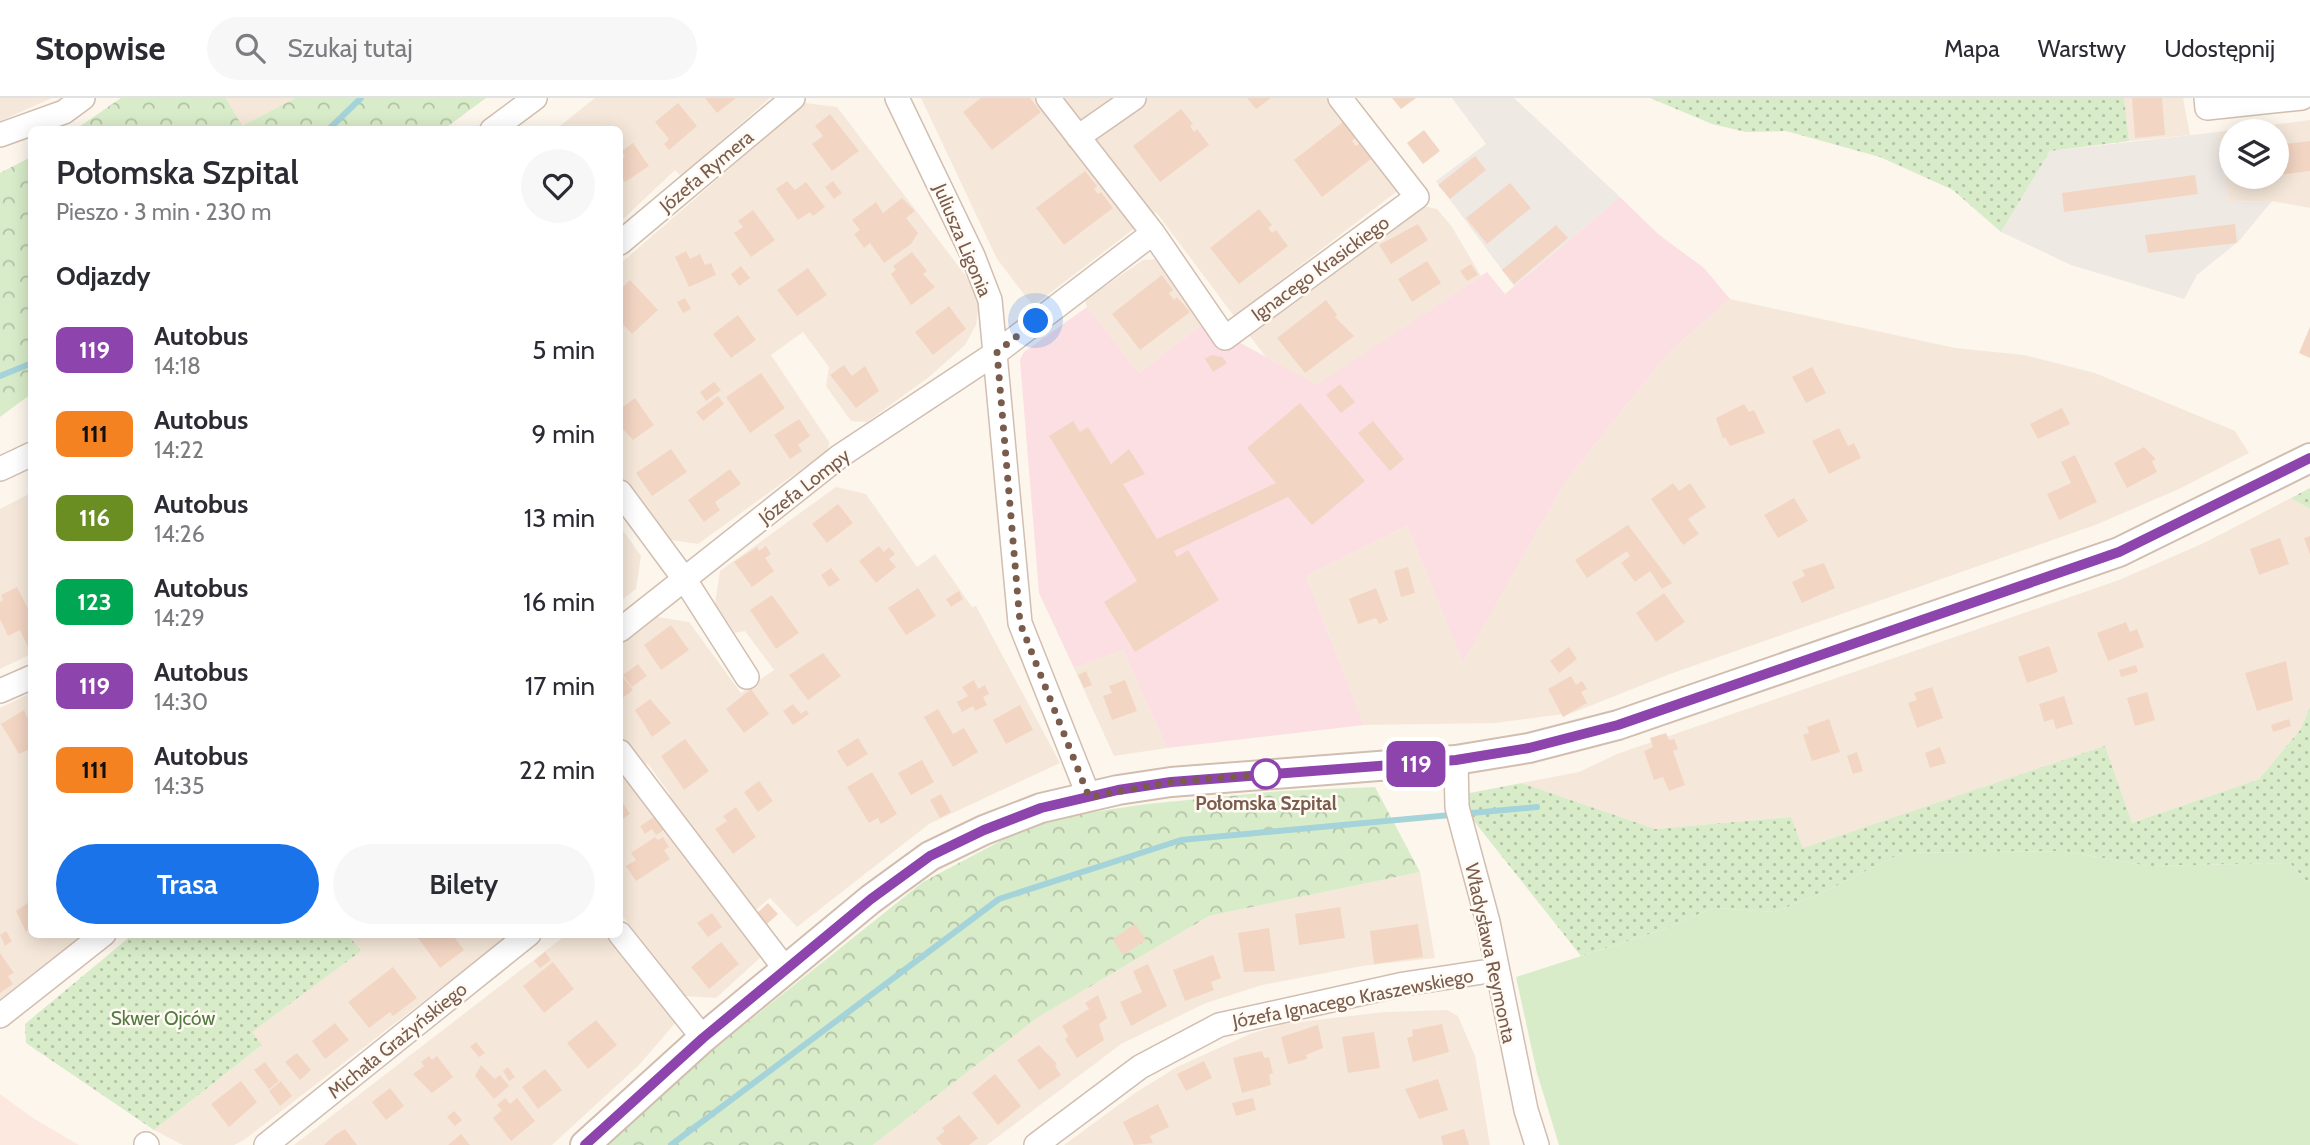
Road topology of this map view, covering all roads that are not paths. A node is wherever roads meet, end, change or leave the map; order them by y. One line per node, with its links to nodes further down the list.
1 (83, 98): 11 (street)
2 (535, 98): 10 (street)
3 (793, 98): 14 (street, Józefa Rymera)
4 (897, 98): 15 (street, Juliusza Ligonia)
5 (1048, 98): 12 (street, Ignacego Krasickiego)
6 (1134, 98): 12 (street)
7 (1340, 98): 13 (street, Ignacego Krasickiego)
8 (2206, 98): 9 (street)
9 (2302, 98)
10 (497, 126)
11 (0, 135)
12 (1078, 137): 13 (street, Ignacego Krasickiego)
13 (1153, 233): 15 (street)
14 (623, 240)
15 (997, 352): 20 (street, Józefa Lompy); 27 (street, Juliusza Ligonia)
16 (28, 456): 18 (street)
17 (2310, 458): 26 (street)
18 (0, 469)
19 (623, 496): 20 (street)
20 (685, 580): 21 (street, Józefa Lompy); 22 (street)
21 (623, 628)
22 (747, 677)
23 (28, 679): 24 (street)
24 (0, 691)
25 (623, 756): 31 (street)
26 (1456, 760): 27 (street); 32 (street, Władysława Reymonta)
27 (1089, 797): 31 (street)
28 (99, 938): 33 (street)
29 (524, 938): 35 (street, Michała Grażyńskiego)
30 (623, 938): 34 (street)
31 (786, 970): 34 (street)
32 (1496, 970): 37 (street, Józefa Ignacego Kraszewskiego); 38 (street, Władysława Reymonta)
33 (0, 1016)
34 (703, 1038): 36 (street)
35 (266, 1145)
36 (585, 1145)
37 (1036, 1145)
38 (1537, 1145)

